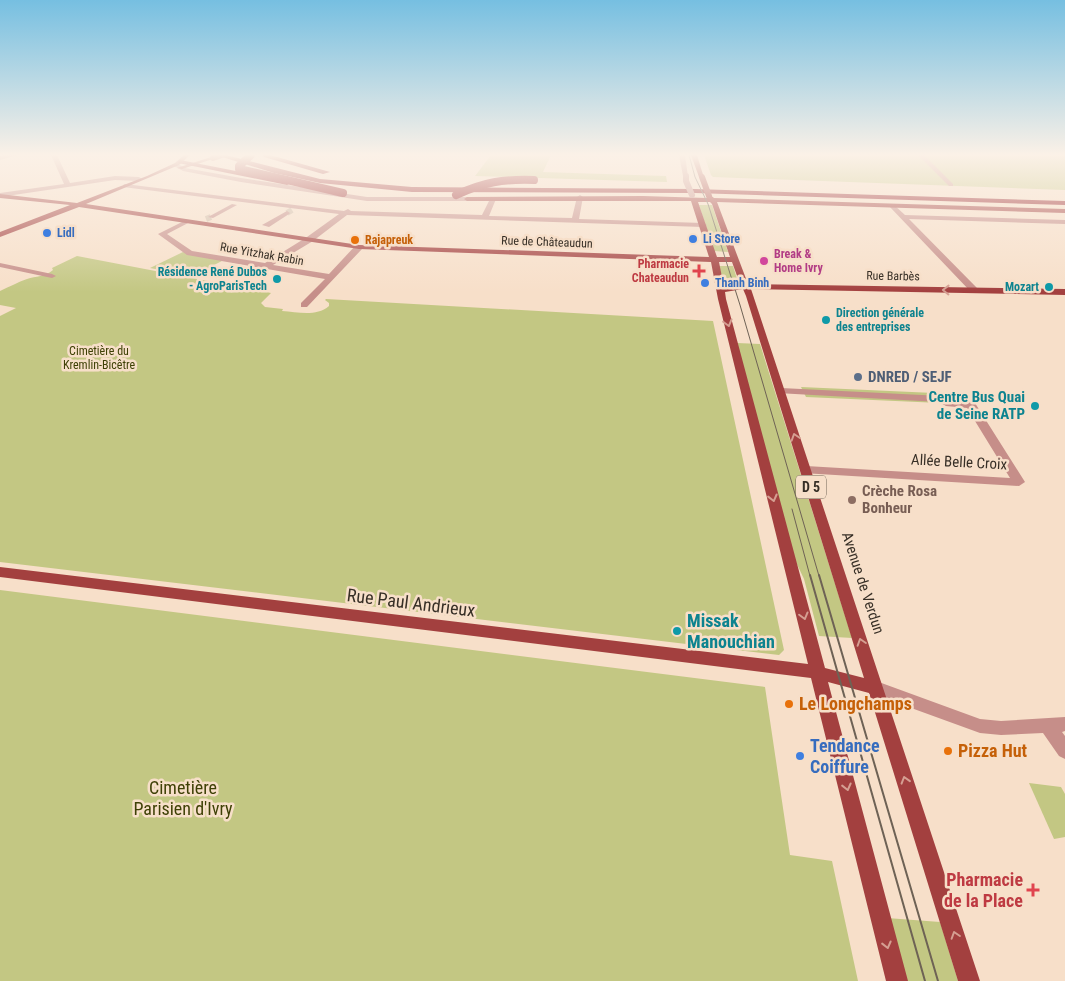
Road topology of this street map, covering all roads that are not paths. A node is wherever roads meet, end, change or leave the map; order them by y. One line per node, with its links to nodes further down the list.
1 (442, 200): 20 (street)
2 (42, 201): 13 (main road, Rue de Châteaudun)
3 (89, 201): 13 (main road)
4 (200, 201): 15 (street)
5 (364, 201): 19 (street)
6 (492, 201): 22 (street)
7 (579, 201): 25 (street)
8 (697, 201): 27 (main road, D 5)
9 (712, 201): 33 (main road, Avenue de Verdun / D 5)
10 (796, 201): 14 (main road)
11 (1005, 201): 12 (highway)
12 (1065, 204)
13 (79, 205): 24 (main road, Rue de Châteaudun); 29 (main road)
14 (891, 205): 16 (main road); 23 (street)
15 (232, 207): 17 (street); 21 (street)
16 (1033, 209): 18 (main road); 26 (street)
17 (292, 210): 19 (street); 28 (street)
18 (1065, 211)
19 (345, 213): 20 (street); 30 (street)
20 (432, 216): 22 (street)
21 (205, 218): 24 (main road, Rue de Châteaudun); 28 (main road, Rue de Châteaudun)
22 (484, 218): 25 (street)
23 (902, 218): 26 (street); 40 (street)
24 (188, 221): 35 (street, Rue Yitzhak Rabin)
25 (576, 221): 27 (street)
26 (1065, 221)
27 (703, 225): 32 (main road, D 5)
28 (261, 228): 30 (main road, Rue de Châteaudun)
29 (0, 236)
30 (310, 239): 31 (main road, Rue de Châteaudun); 35 (street)
31 (359, 247): 32 (main road, Rue de Châteaudun); 37 (street)
32 (713, 259): 33 (main road, Rue de Châteaudun); 39 (main road, D 5)
33 (735, 260): 38 (main road, Avenue de Verdun / D 5)
34 (0, 265): 36 (street)
35 (266, 266): 37 (street, Rue Yitzhak Rabin)
36 (52, 276)
37 (330, 277): 42 (street)
38 (746, 286): 39 (main road, Rue Barbès); 40 (main road, Rue Barbès, one-way to 38); 43 (main road, Avenue de Verdun / D 5)
39 (722, 290): 46 (main road, D 5, one-way to 46)
40 (974, 290): 41 (main road, Rue Barbès)
41 (1065, 292)
42 (304, 305)
43 (781, 391): 44 (main road, Avenue de Verdun / D 5, one-way to 43); 44 (street, Allée Belle Croix)
44 (806, 470): 47 (main road, Avenue de Verdun / D 5, one-way to 44)
45 (0, 572): 46 (main road, Rue Paul Andrieux)
46 (817, 672): 47 (main road, Rue Paul Andrieux); 50 (main road, D 5, one-way to 50)
47 (876, 688): 48 (street); 51 (main road, Avenue de Verdun / D 5, one-way to 47)
48 (1056, 725): 49 (street)
49 (1065, 750)
50 (896, 981)
51 (969, 981)

